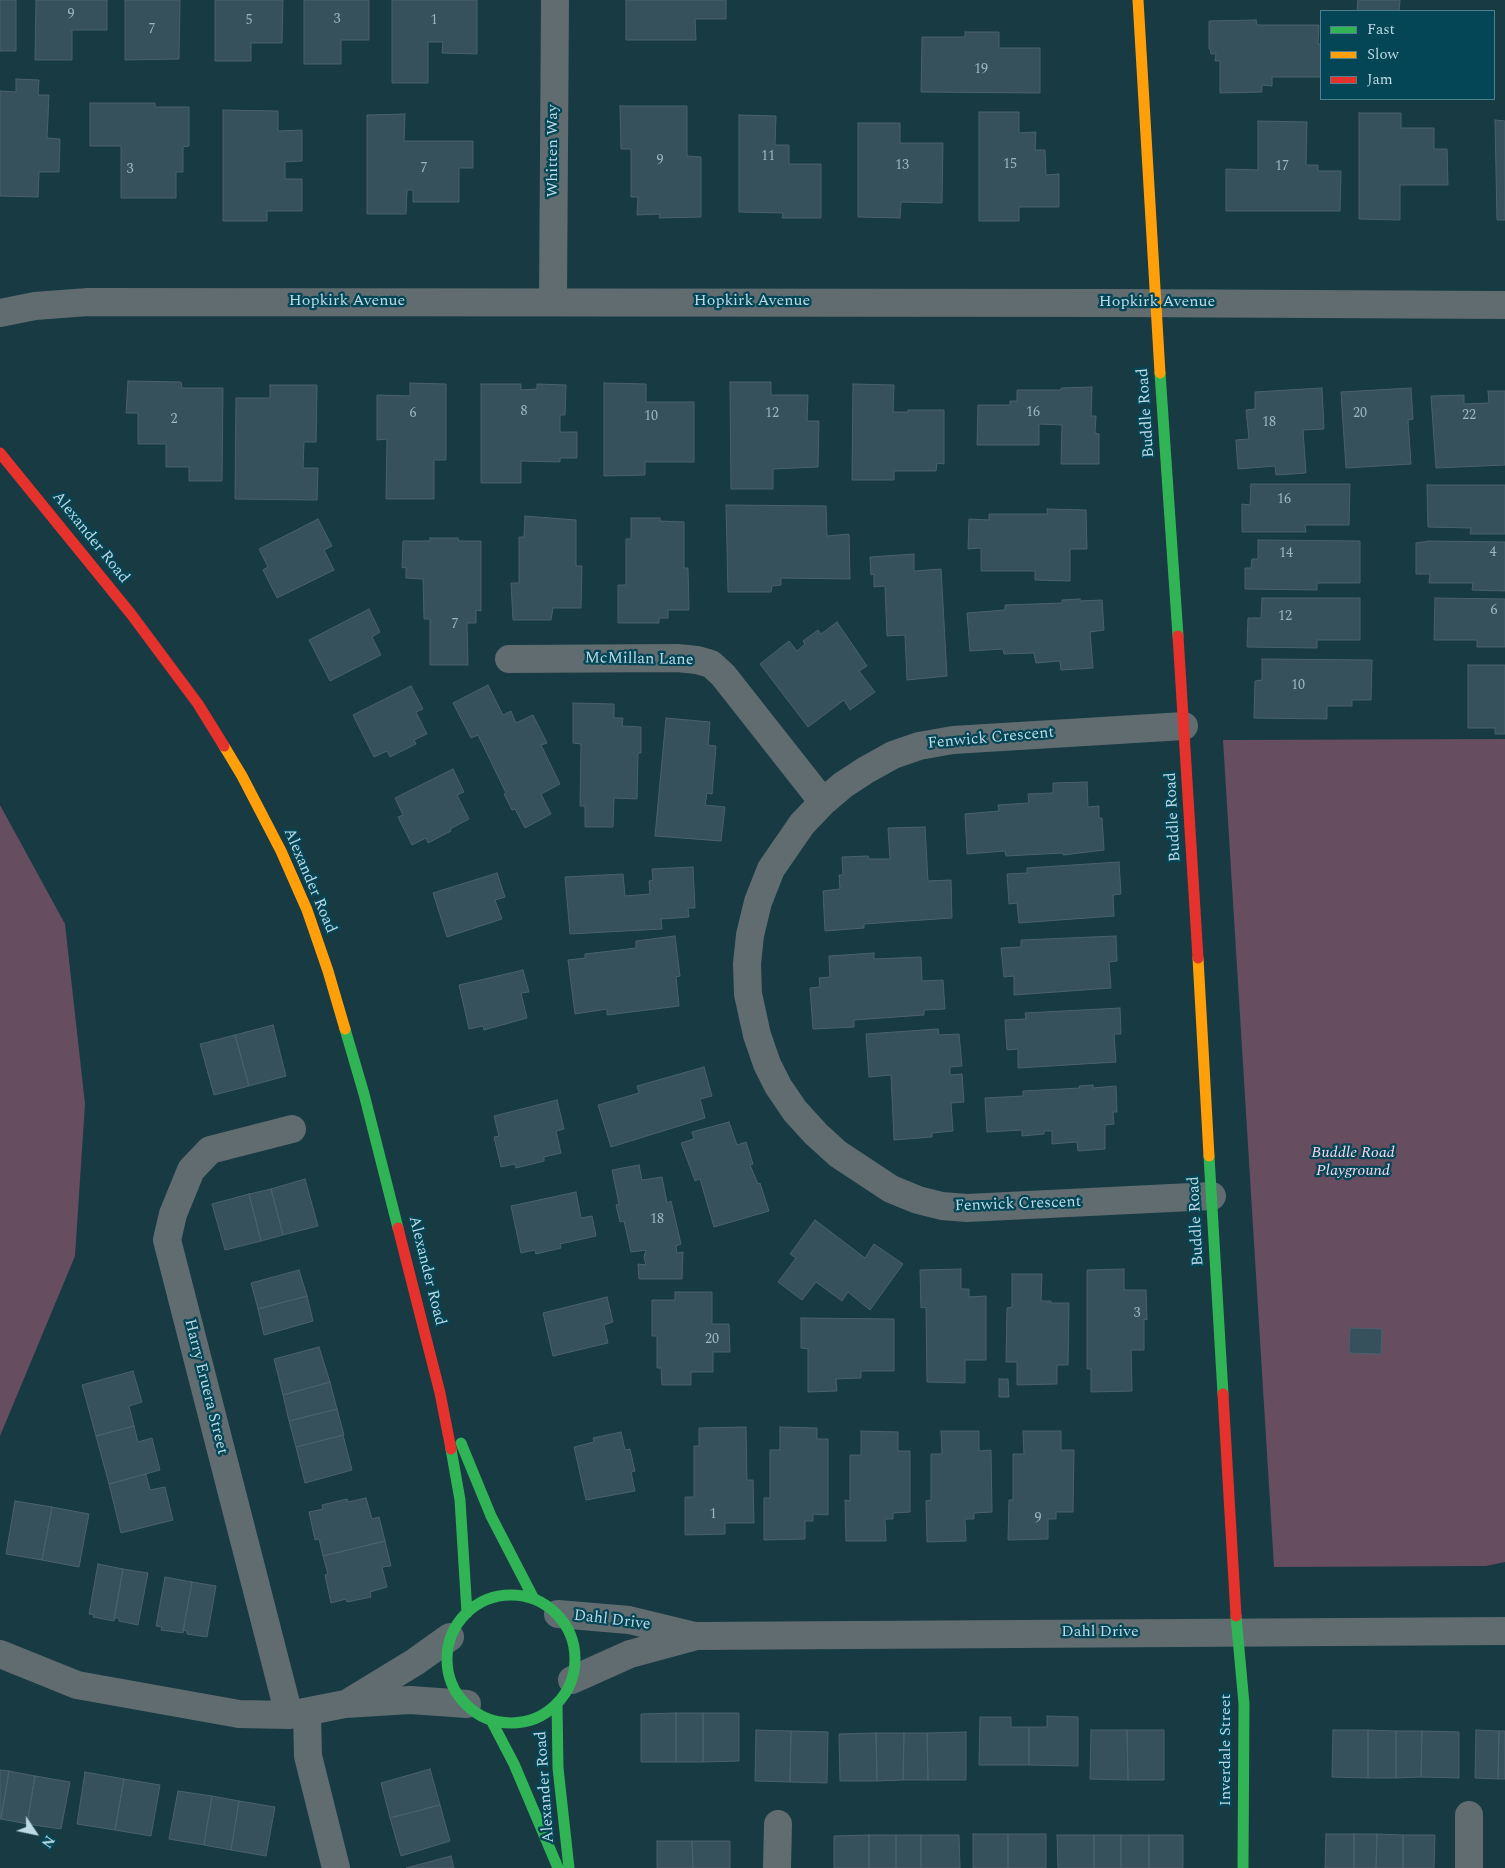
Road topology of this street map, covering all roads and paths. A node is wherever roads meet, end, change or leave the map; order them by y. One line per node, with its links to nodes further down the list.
1 (555, 0): 3 (street, Whitten Way)
2 (1138, 0): 4 (street, Buddle Road)
3 (553, 302): 4 (street, Hopkirk Avenue); 6 (street, Hopkirk Avenue)
4 (1156, 303): 5 (street, Hopkirk Avenue); 9 (street, Buddle Road)
5 (1505, 305)
6 (0, 313)
7 (0, 453): 13 (street, Alexander Road)
8 (509, 659): 10 (street, McMillan Lane)
9 (1184, 726): 10 (street, Fenwick Crescent); 12 (street, Buddle Road)
10 (823, 802): 12 (street, Fenwick Crescent)
11 (292, 1129): 26 (street, Harry Eruera Street)
12 (1212, 1196): 18 (street, Buddle Road)
13 (440, 1393): 14 (street, Alexander Road); 15 (street, Alexander Road)
14 (534, 1599): 15 (street, Alexander Road); 16 (street, Alexander Road)
15 (467, 1613): 20 (street, Alexander Road)
16 (558, 1614): 19 (street, Dahl Drive); 22 (street, Alexander Road)
17 (1505, 1630): 18 (street, Dahl Drive)
18 (1238, 1632): 19 (street, Dahl Drive); 34 (street, Inverdale Street)
19 (695, 1636): 22 (street, Dahl Drive)
20 (450, 1637): 24 (street); 25 (street, Alexander Road)
21 (0, 1654): 26 (street)
22 (572, 1680): 23 (street, Alexander Road)
23 (557, 1703): 27 (street, Alexander Road); 32 (street, Alexander Road)
24 (346, 1704): 25 (street); 26 (street)
25 (467, 1704): 27 (street, Alexander Road)
26 (298, 1714): 30 (street, Harry Eruera Street)
27 (491, 1720): 31 (street, Alexander Road)
28 (1469, 1815): 35 (street)
29 (778, 1824): 33 (street)
30 (336, 1868)
31 (558, 1868)
32 (569, 1868)
33 (777, 1868)
34 (1243, 1868)
35 (1469, 1868)

